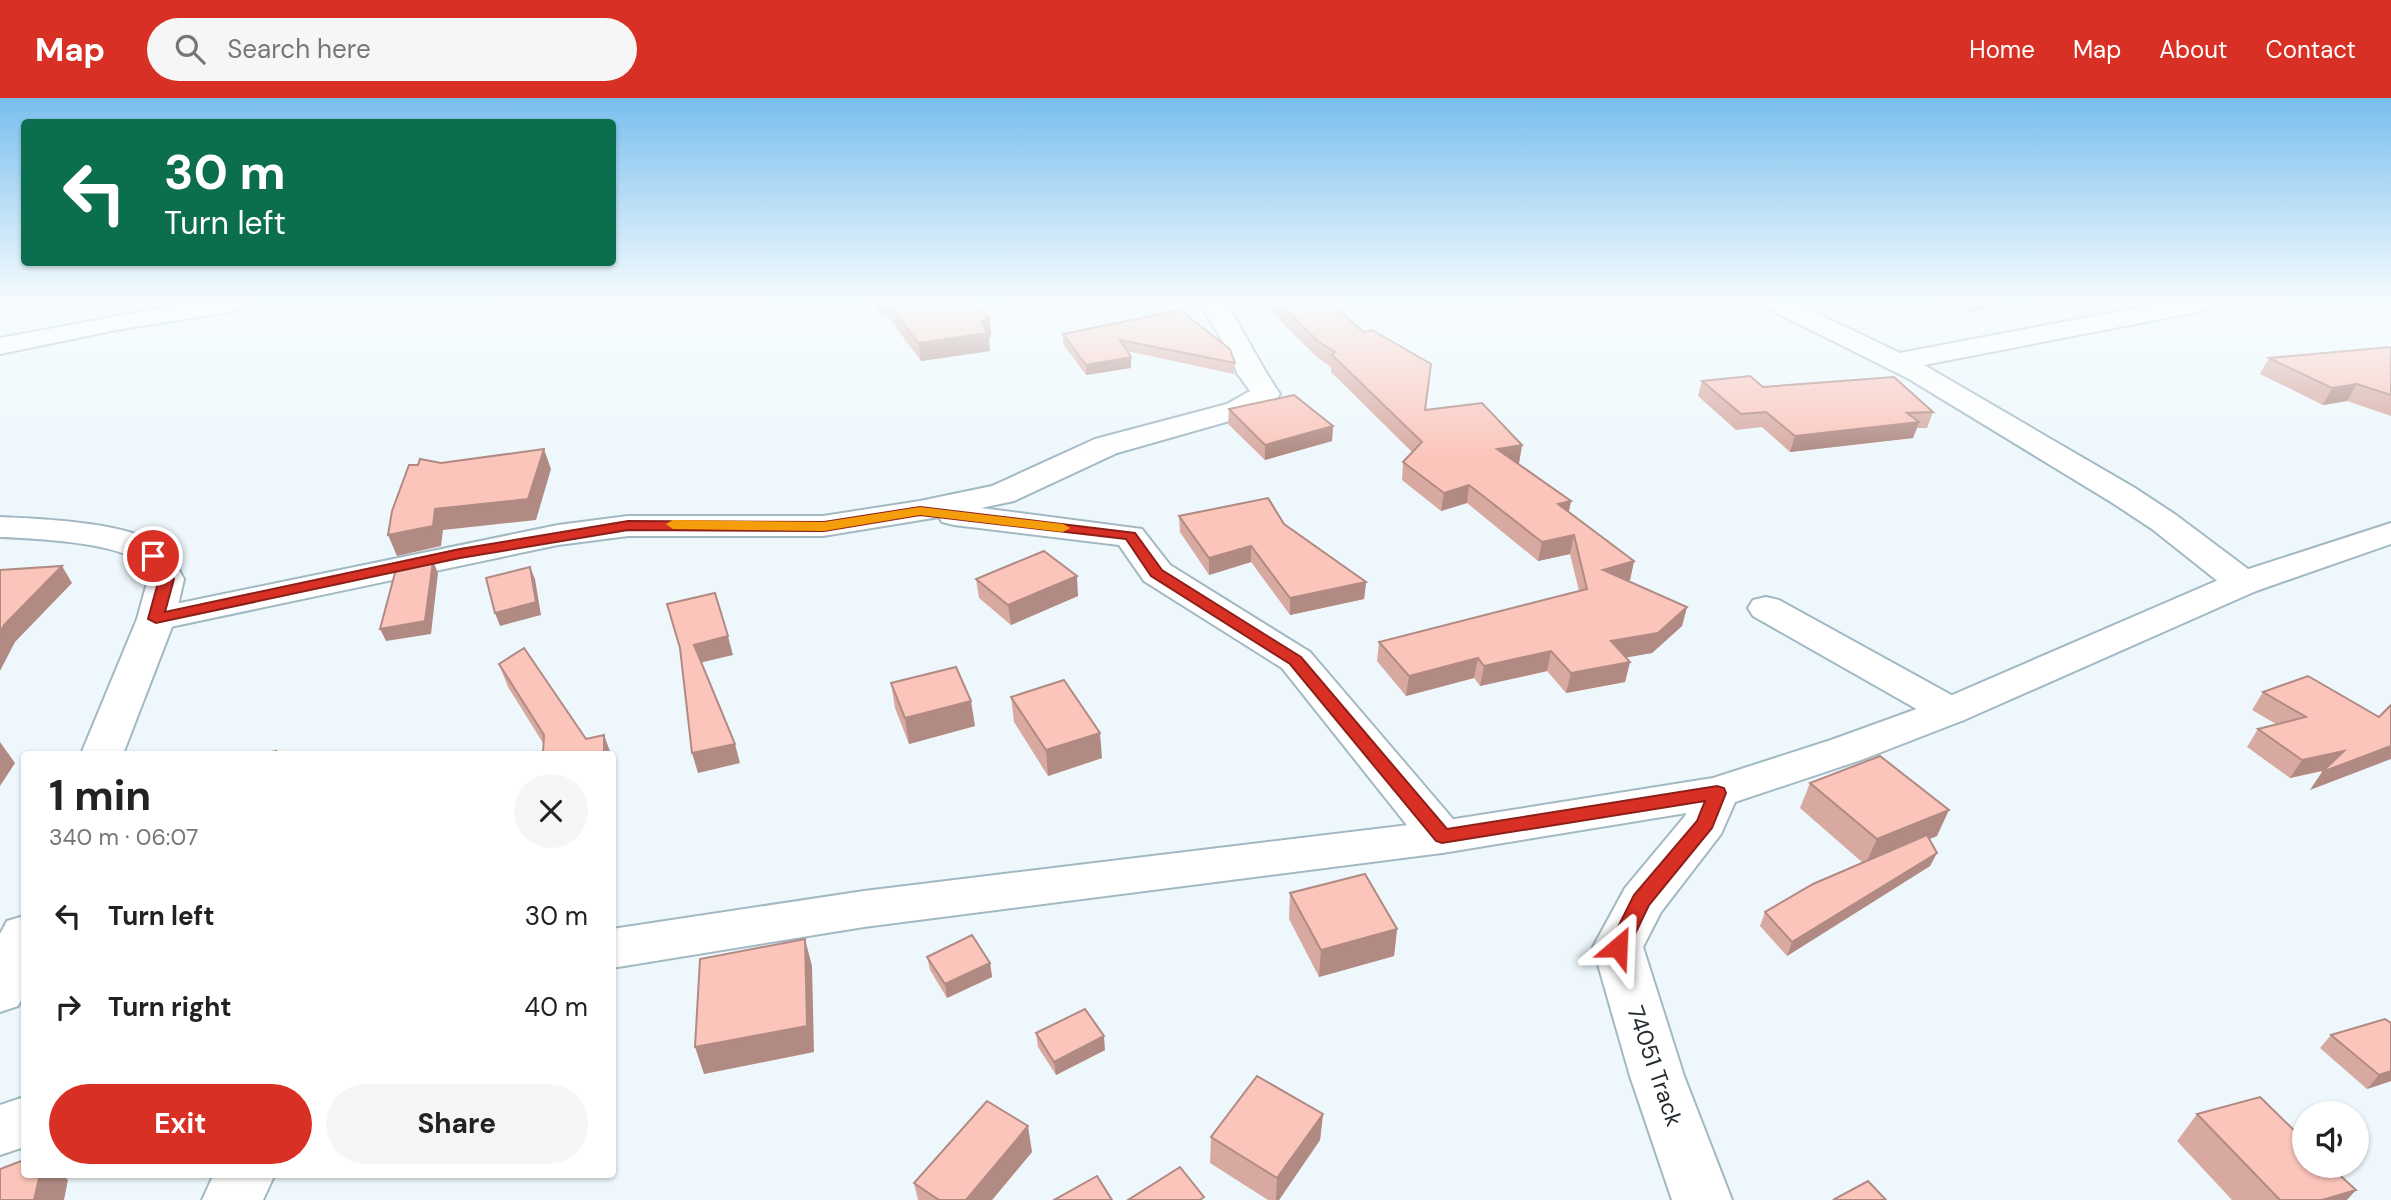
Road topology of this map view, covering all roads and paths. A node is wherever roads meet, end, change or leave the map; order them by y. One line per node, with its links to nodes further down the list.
1 (1244, 354): 5 (street)
2 (1881, 354): 4 (street)
3 (1936, 354): 4 (street)
4 (1897, 362): 8 (street)
5 (920, 511): 10 (street); 14 (street)
6 (0, 527): 10 (street)
7 (2391, 533): 8 (street)
8 (2243, 583): 11 (street)
9 (1766, 608): 11 (street)
10 (156, 619): 12 (street)
11 (1950, 711): 13 (street)
12 (103, 751)
13 (1717, 793): 14 (street); 22 (street, 74051 Track)
14 (1442, 837): 16 (street)
15 (21, 942): 17 (street)
16 (616, 948)
17 (0, 991)
18 (21, 1123): 19 (street)
19 (0, 1130)
20 (244, 1178): 21 (street)
21 (232, 1200)
22 (1702, 1200)

